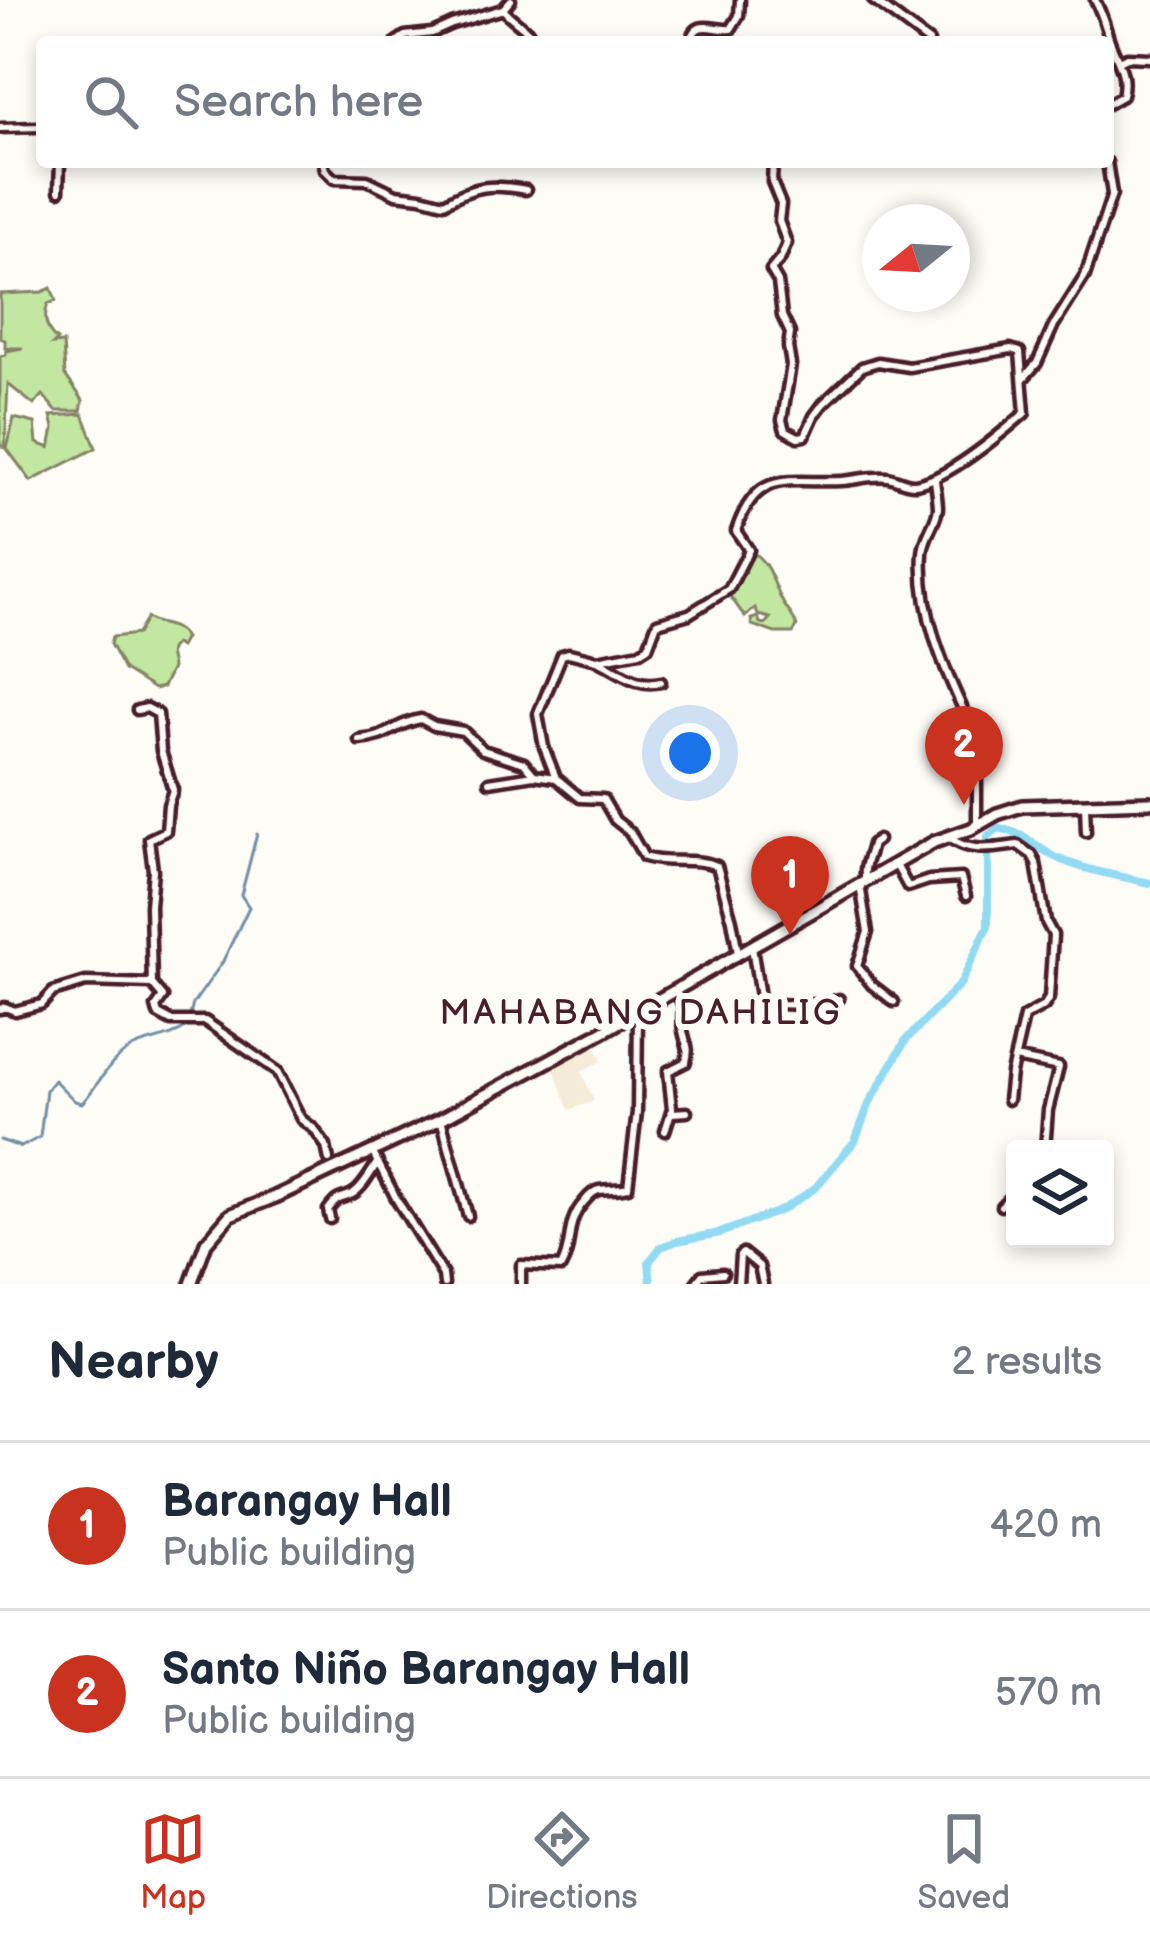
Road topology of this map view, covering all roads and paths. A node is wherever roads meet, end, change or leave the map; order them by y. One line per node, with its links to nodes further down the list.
1 (512, 0): 5 (street)
2 (740, 0): 8 (street)
3 (873, 0): 9 (street)
4 (1095, 0): 10 (street)
5 (503, 9): 6 (street); 7 (street)
6 (405, 36)
7 (532, 36)
8 (692, 36)
9 (921, 36)
10 (1109, 36)
11 (1114, 47): 13 (street)
12 (1150, 58): 13 (street)
13 (1121, 60): 14 (street)
14 (1114, 100)
15 (36, 127): 16 (street)
16 (0, 128)
17 (60, 168): 22 (street)
18 (324, 168): 21 (street)
19 (773, 168): 23 (street)
20 (1108, 168): 23 (street)
21 (526, 190)
22 (58, 191)
23 (1023, 379): 24 (street)
24 (935, 478): 25 (street); 34 (street)
25 (597, 660): 26 (street); 30 (street)
26 (661, 682)
27 (137, 710): 43 (street)
28 (359, 740): 29 (street)
29 (534, 775): 30 (street); 31 (street)
30 (556, 778): 42 (street)
31 (489, 782)
32 (1150, 802): 33 (street)
33 (1084, 805): 34 (street); 35 (street)
34 (977, 826): 36 (street)
35 (1086, 832)
36 (948, 837): 38 (street); 49 (street)
37 (878, 840): 39 (street)
38 (896, 866): 39 (street); 40 (street)
39 (863, 884): 41 (street); 46 (street)
40 (966, 896)
41 (752, 947): 42 (street); 45 (street)
42 (738, 955): 44 (street)
43 (152, 984): 47 (street); 58 (street)
44 (674, 989): 48 (street); 52 (street)
45 (839, 999)
46 (894, 1003)
47 (0, 1009)
48 (638, 1010): 53 (street); 66 (street)
49 (1016, 1058): 50 (street); 55 (street)
50 (1008, 1100)
51 (687, 1112): 52 (street)
52 (672, 1113): 54 (street)
53 (441, 1119): 56 (street); 61 (street)
54 (665, 1131)
55 (1046, 1140)
56 (371, 1150): 57 (street); 58 (street)
57 (376, 1162): 62 (street); 65 (street)
58 (330, 1164): 64 (street)
59 (1006, 1201): 60 (street)
60 (1001, 1206)
61 (468, 1216)
62 (330, 1219)
63 (724, 1273): 67 (street)
64 (191, 1284)
65 (444, 1284)
66 (521, 1284)
67 (694, 1284)
68 (738, 1284): 69 (street)
69 (764, 1284)

